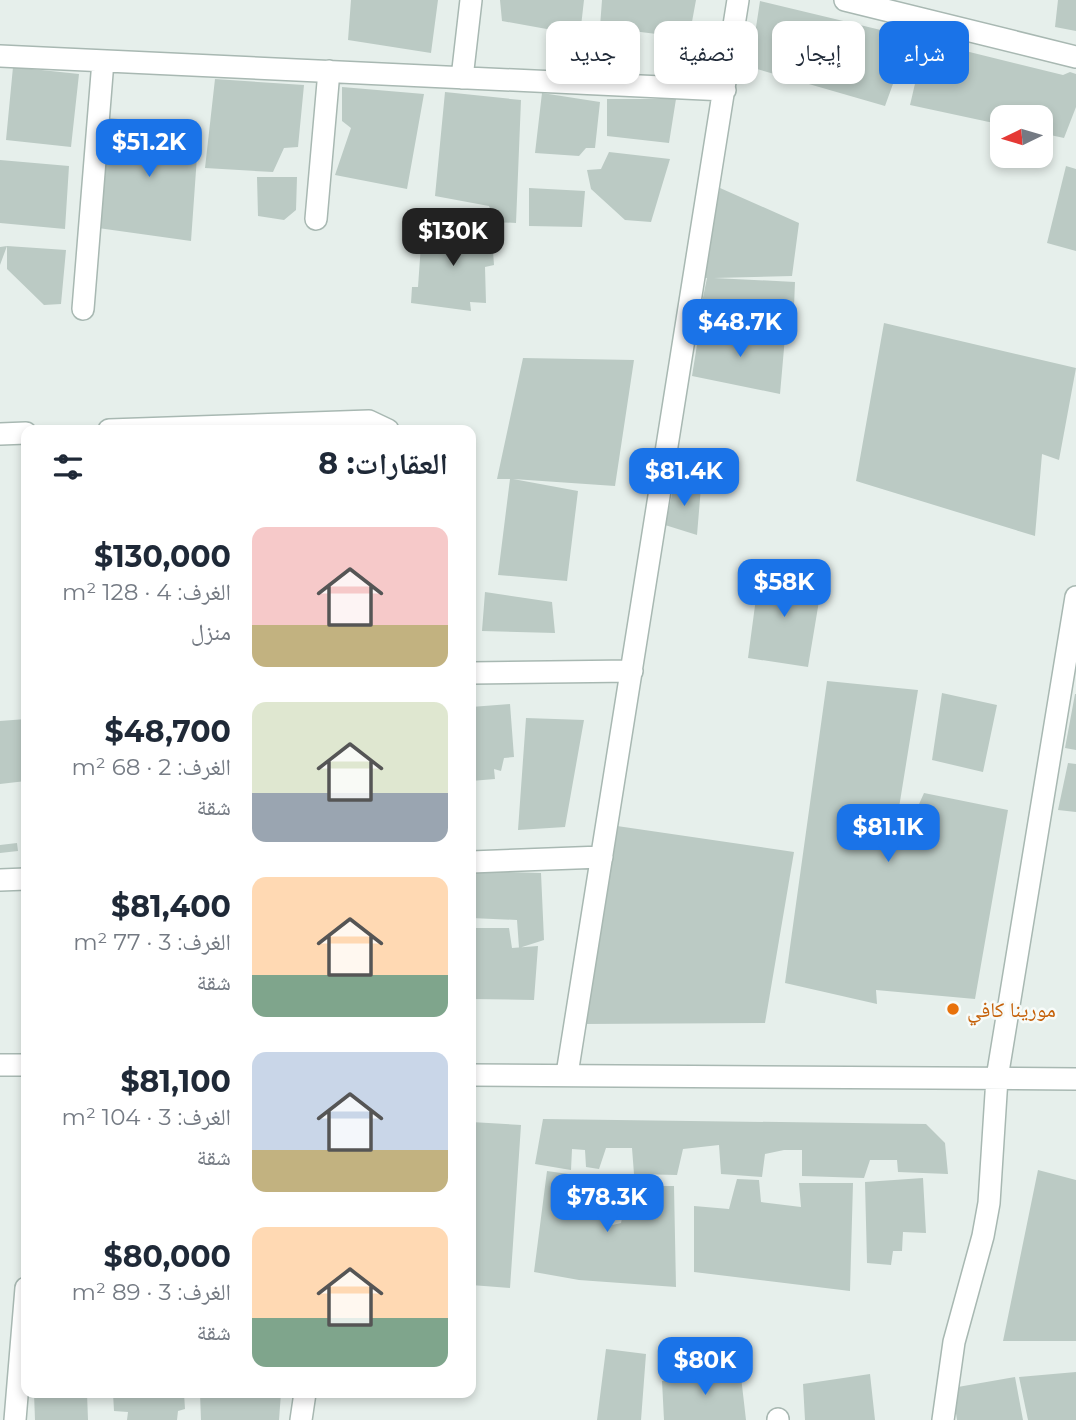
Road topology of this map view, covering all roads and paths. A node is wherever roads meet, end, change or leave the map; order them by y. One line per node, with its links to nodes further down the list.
1 (471, 0): 8 (street)
2 (738, 0): 9 (street)
3 (845, 0): 5 (street)
4 (0, 57): 6 (street)
5 (1076, 57)
6 (103, 61): 7 (street); 11 (street)
7 (329, 72): 8 (street); 10 (street)
8 (462, 78): 9 (street)
9 (726, 90): 17 (street)
10 (316, 219)
11 (83, 309)
12 (253, 425): 13 (street)
13 (377, 425)
14 (21, 433): 15 (street)
15 (0, 434)
16 (1076, 597): 27 (street)
17 (632, 671): 18 (street); 19 (street)
18 (476, 673)
19 (602, 857): 20 (street); 26 (street)
20 (476, 862)
21 (21, 879): 22 (street)
22 (0, 880)
23 (0, 1065): 24 (street)
24 (21, 1065)
25 (476, 1074): 26 (street)
26 (567, 1074): 27 (street)
27 (997, 1077): 28 (street); 33 (street)
28 (1076, 1079)
29 (21, 1348): 31 (street)
30 (304, 1398): 32 (street)
31 (15, 1420)
32 (302, 1420)
33 (943, 1420)

